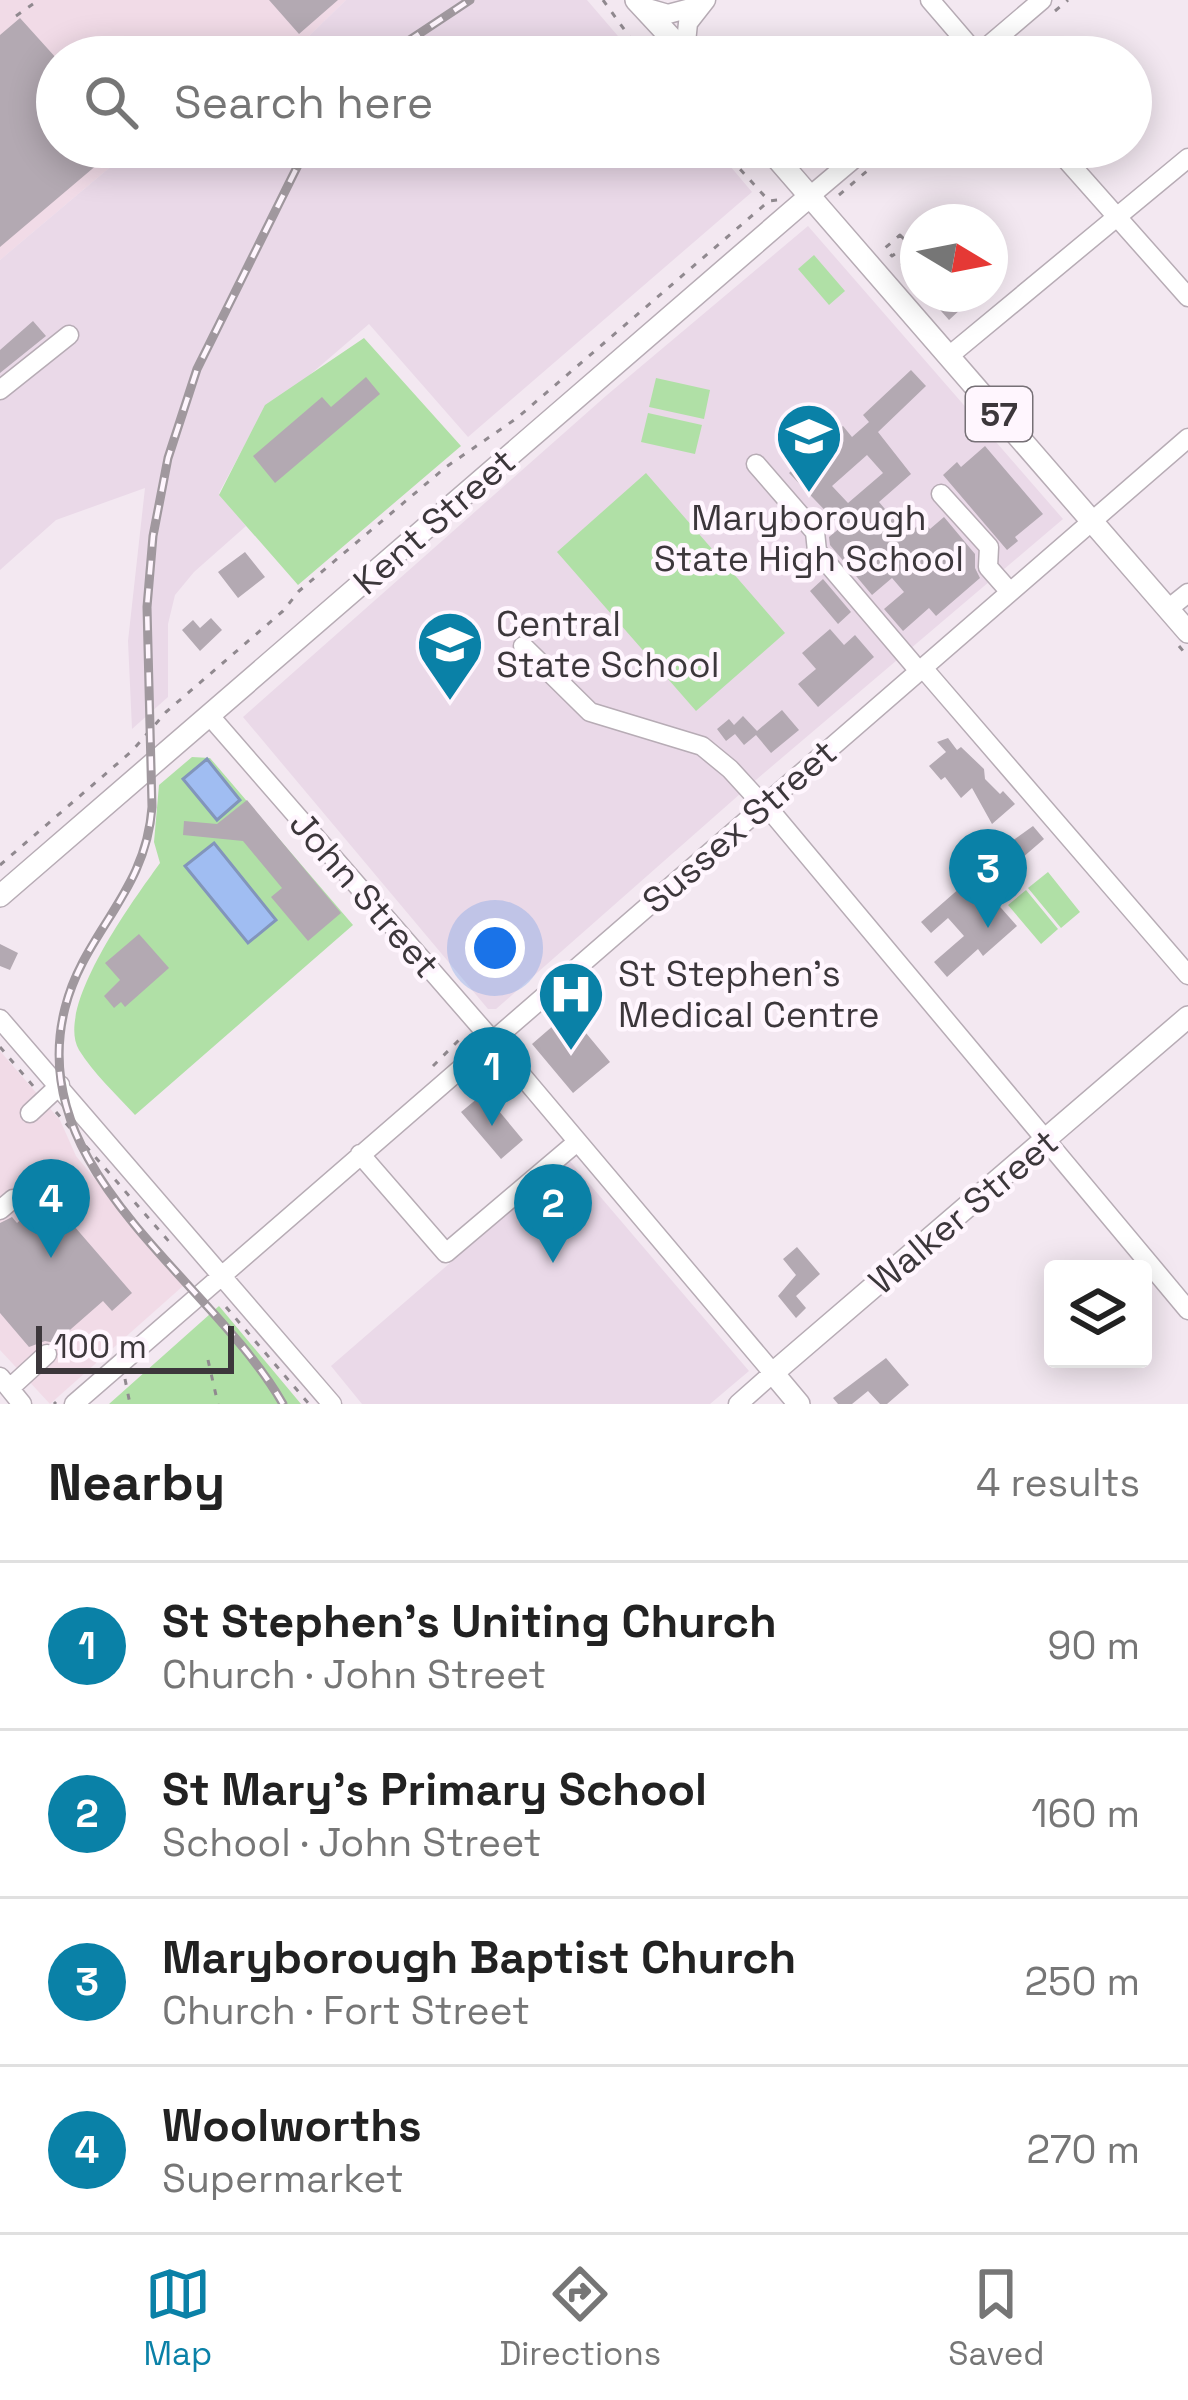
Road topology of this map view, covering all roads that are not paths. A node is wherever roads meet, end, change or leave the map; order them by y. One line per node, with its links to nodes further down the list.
1 (930, 0): 7 (street)
2 (1042, 0): 8 (street)
3 (702, 3): 4 (street); 6 (street)
4 (640, 4): 5 (main road)
5 (670, 36)
6 (688, 36)
7 (960, 36)
8 (1000, 36)
9 (1188, 158): 14 (street)
10 (786, 168): 13 (main road, 57)
11 (844, 168): 13 (street, Kent Street)
12 (1073, 168): 14 (street)
13 (811, 196): 17 (main road, 57); 29 (main road, Kent Street)
14 (1117, 218): 15 (street); 17 (street)
15 (1188, 297)
16 (69, 334): 18 (street)
17 (949, 356): 22 (main road, 57)
18 (0, 390)
19 (1188, 438): 22 (street, Sussex Street)
20 (756, 464): 28 (street)
21 (941, 494): 23 (street)
22 (1091, 520): 23 (street, Sussex Street); 25 (main road, 57)
23 (1010, 592): 28 (street, Sussex Street)
24 (1188, 593): 25 (street)
25 (1168, 609): 26 (main road, 57)
26 (1188, 632)
27 (523, 646): 30 (street)
28 (921, 669): 30 (street, Sussex Street); 32 (street)
29 (209, 715): 31 (main road, Kent Street); 35 (street, John Street)
30 (763, 804): 35 (street, Sussex Street); 36 (street)
31 (0, 896)
32 (1188, 975)
33 (1188, 1017): 36 (main road, Walker Street)
34 (0, 1019): 39 (street)
35 (491, 1040): 37 (street, John Street); 38 (street, Sussex Street)
36 (1047, 1139): 40 (street); 42 (main road, Walker Street)
37 (577, 1142): 38 (street); 42 (street, John Street)
38 (360, 1154): 39 (street, Sussex Street)
39 (223, 1275): 44 (street, Sussex Street); 45 (street)
40 (1188, 1310)
41 (47, 1354): 43 (street)
42 (773, 1373): 46 (street, Walker Street); 47 (main road, John Street)
43 (11, 1390)
44 (61, 1403)
45 (332, 1404)
46 (738, 1404)
47 (800, 1404)

